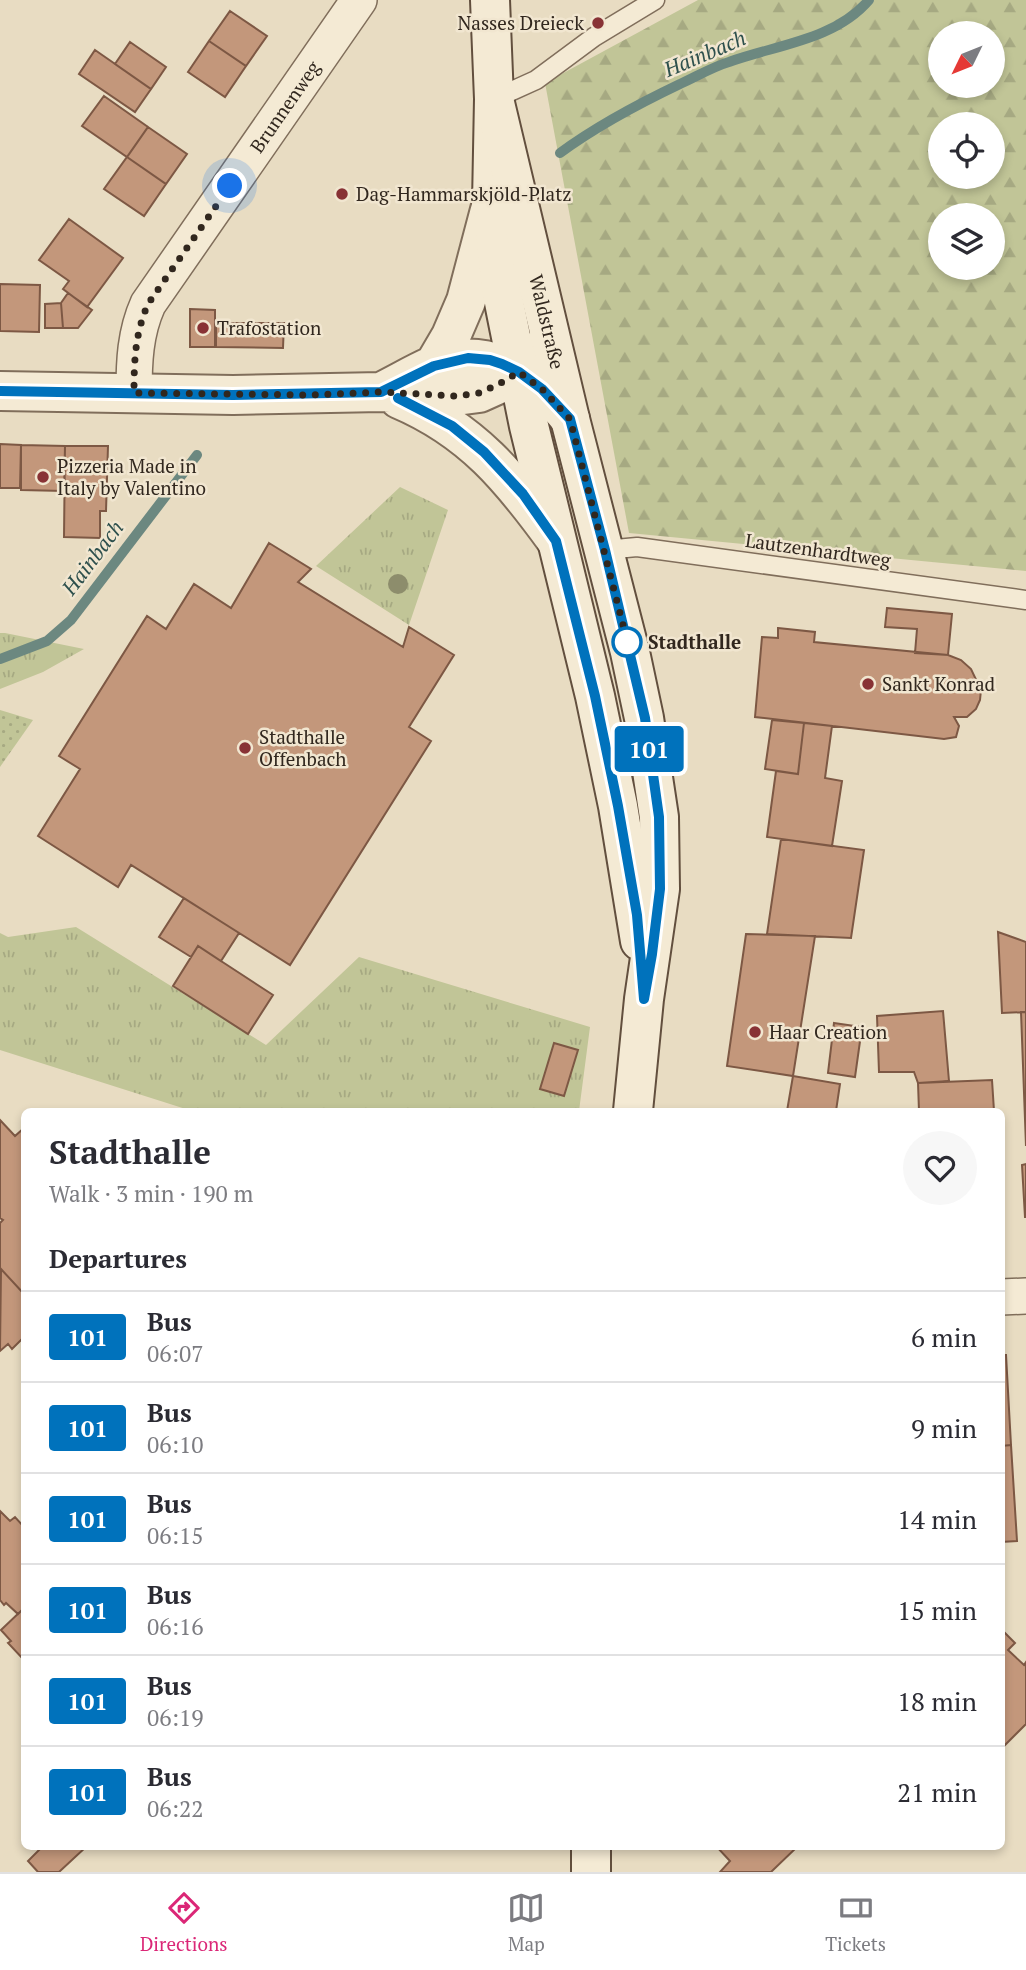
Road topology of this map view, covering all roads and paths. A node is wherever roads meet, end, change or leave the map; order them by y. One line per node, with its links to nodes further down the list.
1 (359, 0): 11 (street, Brunnenweg)
2 (490, 0): 4 (main road, Waldstraße)
3 (655, 0): 4 (lane)
4 (494, 99): 5 (main road, Waldstraße); 6 (main road, Waldstraße)
5 (492, 204): 7 (main road); 8 (main road, Waldstraße)
6 (551, 337): 8 (main road); 12 (main road, Waldstraße)
7 (434, 366): 8 (main road); 10 (main road)
8 (519, 372): 10 (main road); 12 (main road); 13 (main road, Waldstraße)
9 (0, 391): 11 (main road)
10 (381, 392): 11 (main road); 13 (main road)
11 (134, 393)
12 (570, 419): 14 (main road, Waldstraße)
13 (556, 541): 16 (main road, Waldstraße)
14 (605, 550): 15 (lane, Lautzenhardtweg); 16 (main road, Waldstraße)
15 (1026, 600)
16 (644, 999): 17 (main road, Waldstraße)
17 (633, 1108)
18 (1026, 1296): 19 (street)
19 (1005, 1297)
20 (591, 1850): 21 (main road)
21 (591, 1872)

